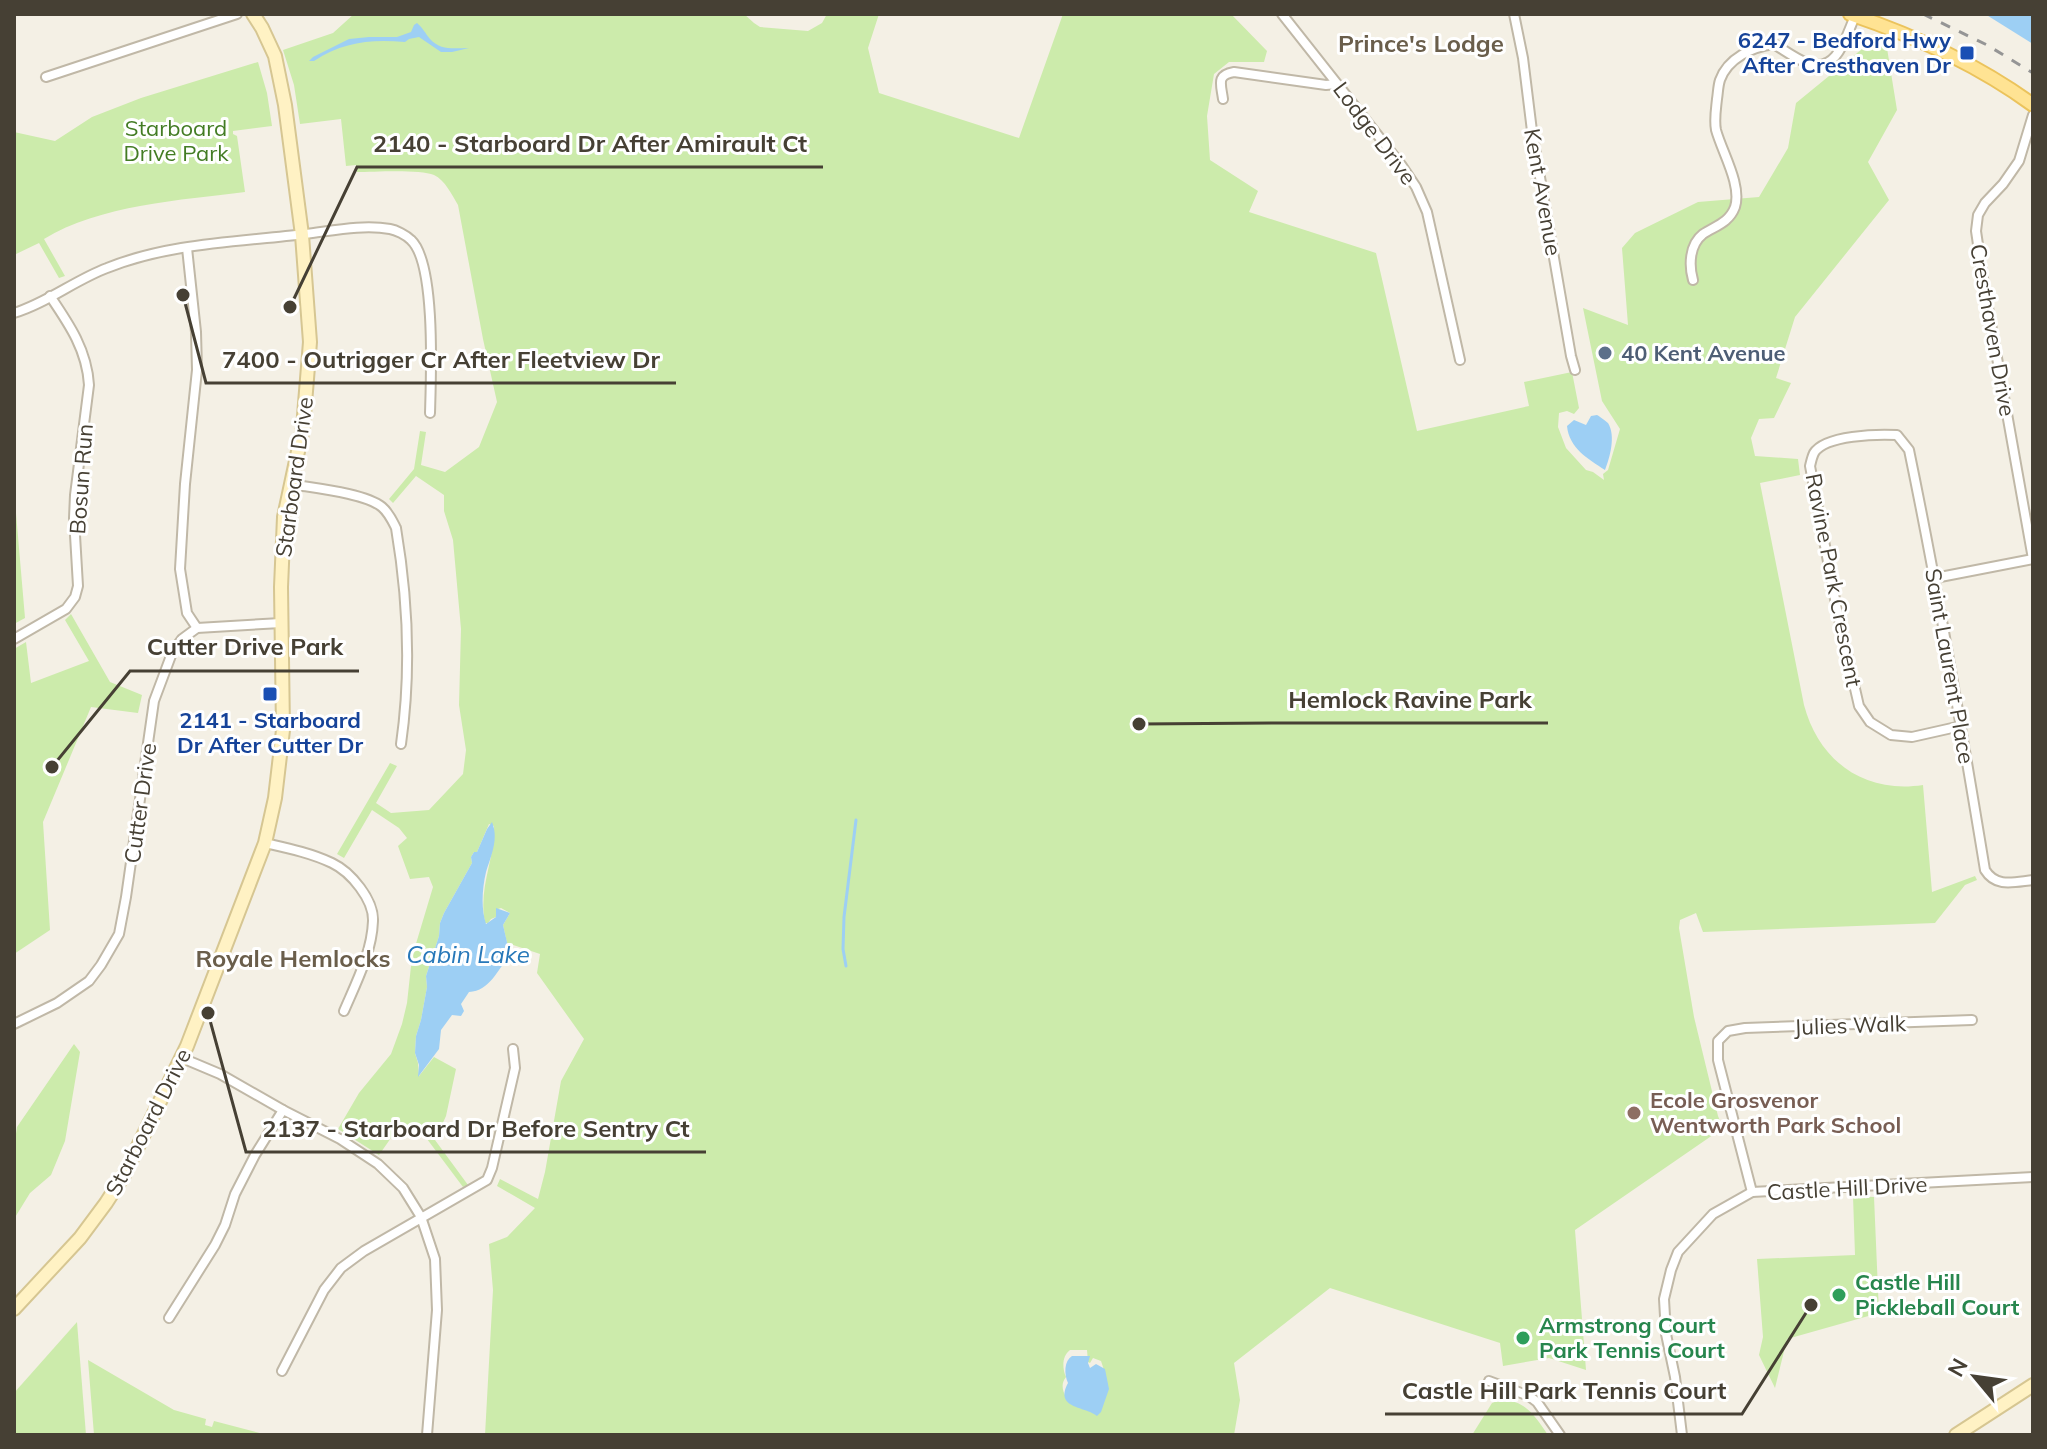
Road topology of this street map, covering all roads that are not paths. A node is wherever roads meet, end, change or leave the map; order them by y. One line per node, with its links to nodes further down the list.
1 (237, 14): 6 (street)
2 (253, 14): 11 (street, Starboard Drive)
3 (1282, 14): 7 (street, Lodge Drive)
4 (1514, 14): 17 (street, Kent Avenue)
5 (1852, 15): 9 (main road); 13 (street)
6 (46, 77)
7 (1337, 84): 8 (street); 16 (street, Lodge Drive)
8 (1223, 99)
9 (2033, 105)
10 (2033, 115): 21 (street, Cresthaven Drive)
11 (302, 235): 12 (street); 18 (street); 20 (street, Starboard Drive)
12 (187, 248): 14 (street); 24 (street)
13 (1693, 280)
14 (50, 296): 15 (street); 25 (street, Bosun Run)
15 (14, 313)
16 (1460, 360)
17 (1575, 370)
18 (430, 413)
19 (1875, 433): 22 (street, Saint Laurent Place); 26 (street, Ravine Park Crescent)
20 (290, 484): 23 (street, Starboard Drive); 27 (street)
21 (2033, 559): 22 (street)
22 (1935, 578): 26 (street, Saint Laurent Place)
23 (281, 623): 24 (street); 28 (street, Starboard Drive)
24 (197, 628): 32 (street, Cutter Drive)
25 (14, 639)
26 (1961, 726): 29 (street, Saint Laurent Place)
27 (401, 744)
28 (265, 843): 30 (street); 34 (street, Starboard Drive)
29 (2033, 880)
30 (344, 1011)
31 (1972, 1020): 37 (street, Julies Walk)
32 (14, 1024)
33 (513, 1049): 38 (street)
34 (182, 1058): 35 (street); 39 (street, Starboard Drive)
35 (283, 1110): 38 (street); 40 (street)
36 (2033, 1177): 37 (street, Castle Hill Drive)
37 (1752, 1192): 46 (street, Castle Hill Drive)
38 (421, 1217): 41 (street); 44 (street)
39 (14, 1309)
40 (169, 1318)
41 (282, 1371)
42 (1489, 1381): 45 (street)
43 (2033, 1385): 47 (street)
44 (427, 1435)
45 (1560, 1435)
46 (1682, 1435)
47 (1956, 1435)

